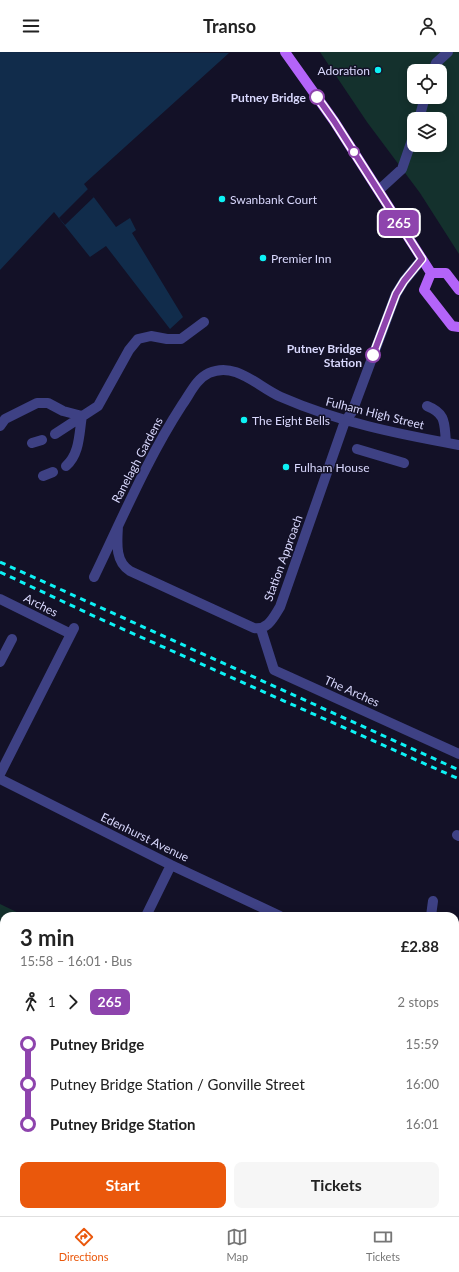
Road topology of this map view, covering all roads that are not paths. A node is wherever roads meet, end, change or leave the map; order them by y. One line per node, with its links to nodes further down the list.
1 (285, 52): 5 (main road)
2 (448, 52): 3 (street)
3 (436, 64)
4 (408, 152): 5 (street)
5 (379, 190): 6 (main road)
6 (422, 259): 7 (main road); 14 (street, Station Approach)
7 (431, 273): 8 (main road); 10 (main road)
8 (459, 290)
9 (204, 322): 13 (street)
10 (459, 327)
11 (221, 370): 14 (street, Fulham High Street); 26 (street, Ranelagh Gardens)
12 (427, 406): 18 (street)
13 (82, 416): 15 (street); 16 (street); 23 (street)
14 (345, 421): 18 (street, Fulham High Street); 29 (street, Station Approach)
15 (0, 426)
16 (55, 434)
17 (42, 440): 19 (street)
18 (446, 442): 20 (street, Fulham High Street)
19 (32, 443)
20 (459, 445)
21 (358, 449): 22 (street)
22 (404, 463)
23 (66, 466)
24 (53, 472): 25 (street)
25 (43, 476)
26 (118, 526): 27 (street, Ranelagh Gardens); 29 (street)
27 (94, 577)
28 (0, 599): 33 (street, Arches)
29 (261, 629): 32 (street, The Arches)
30 (12, 639): 31 (street)
31 (0, 662)
32 (459, 754)
33 (4, 756): 34 (street)
34 (0, 774)
35 (0, 779): 36 (street, Edenhurst Avenue)
36 (171, 865): 38 (street); 39 (street, Edenhurst Avenue)
37 (433, 901): 40 (street)
38 (148, 912)
39 (271, 912)
40 (432, 912)

